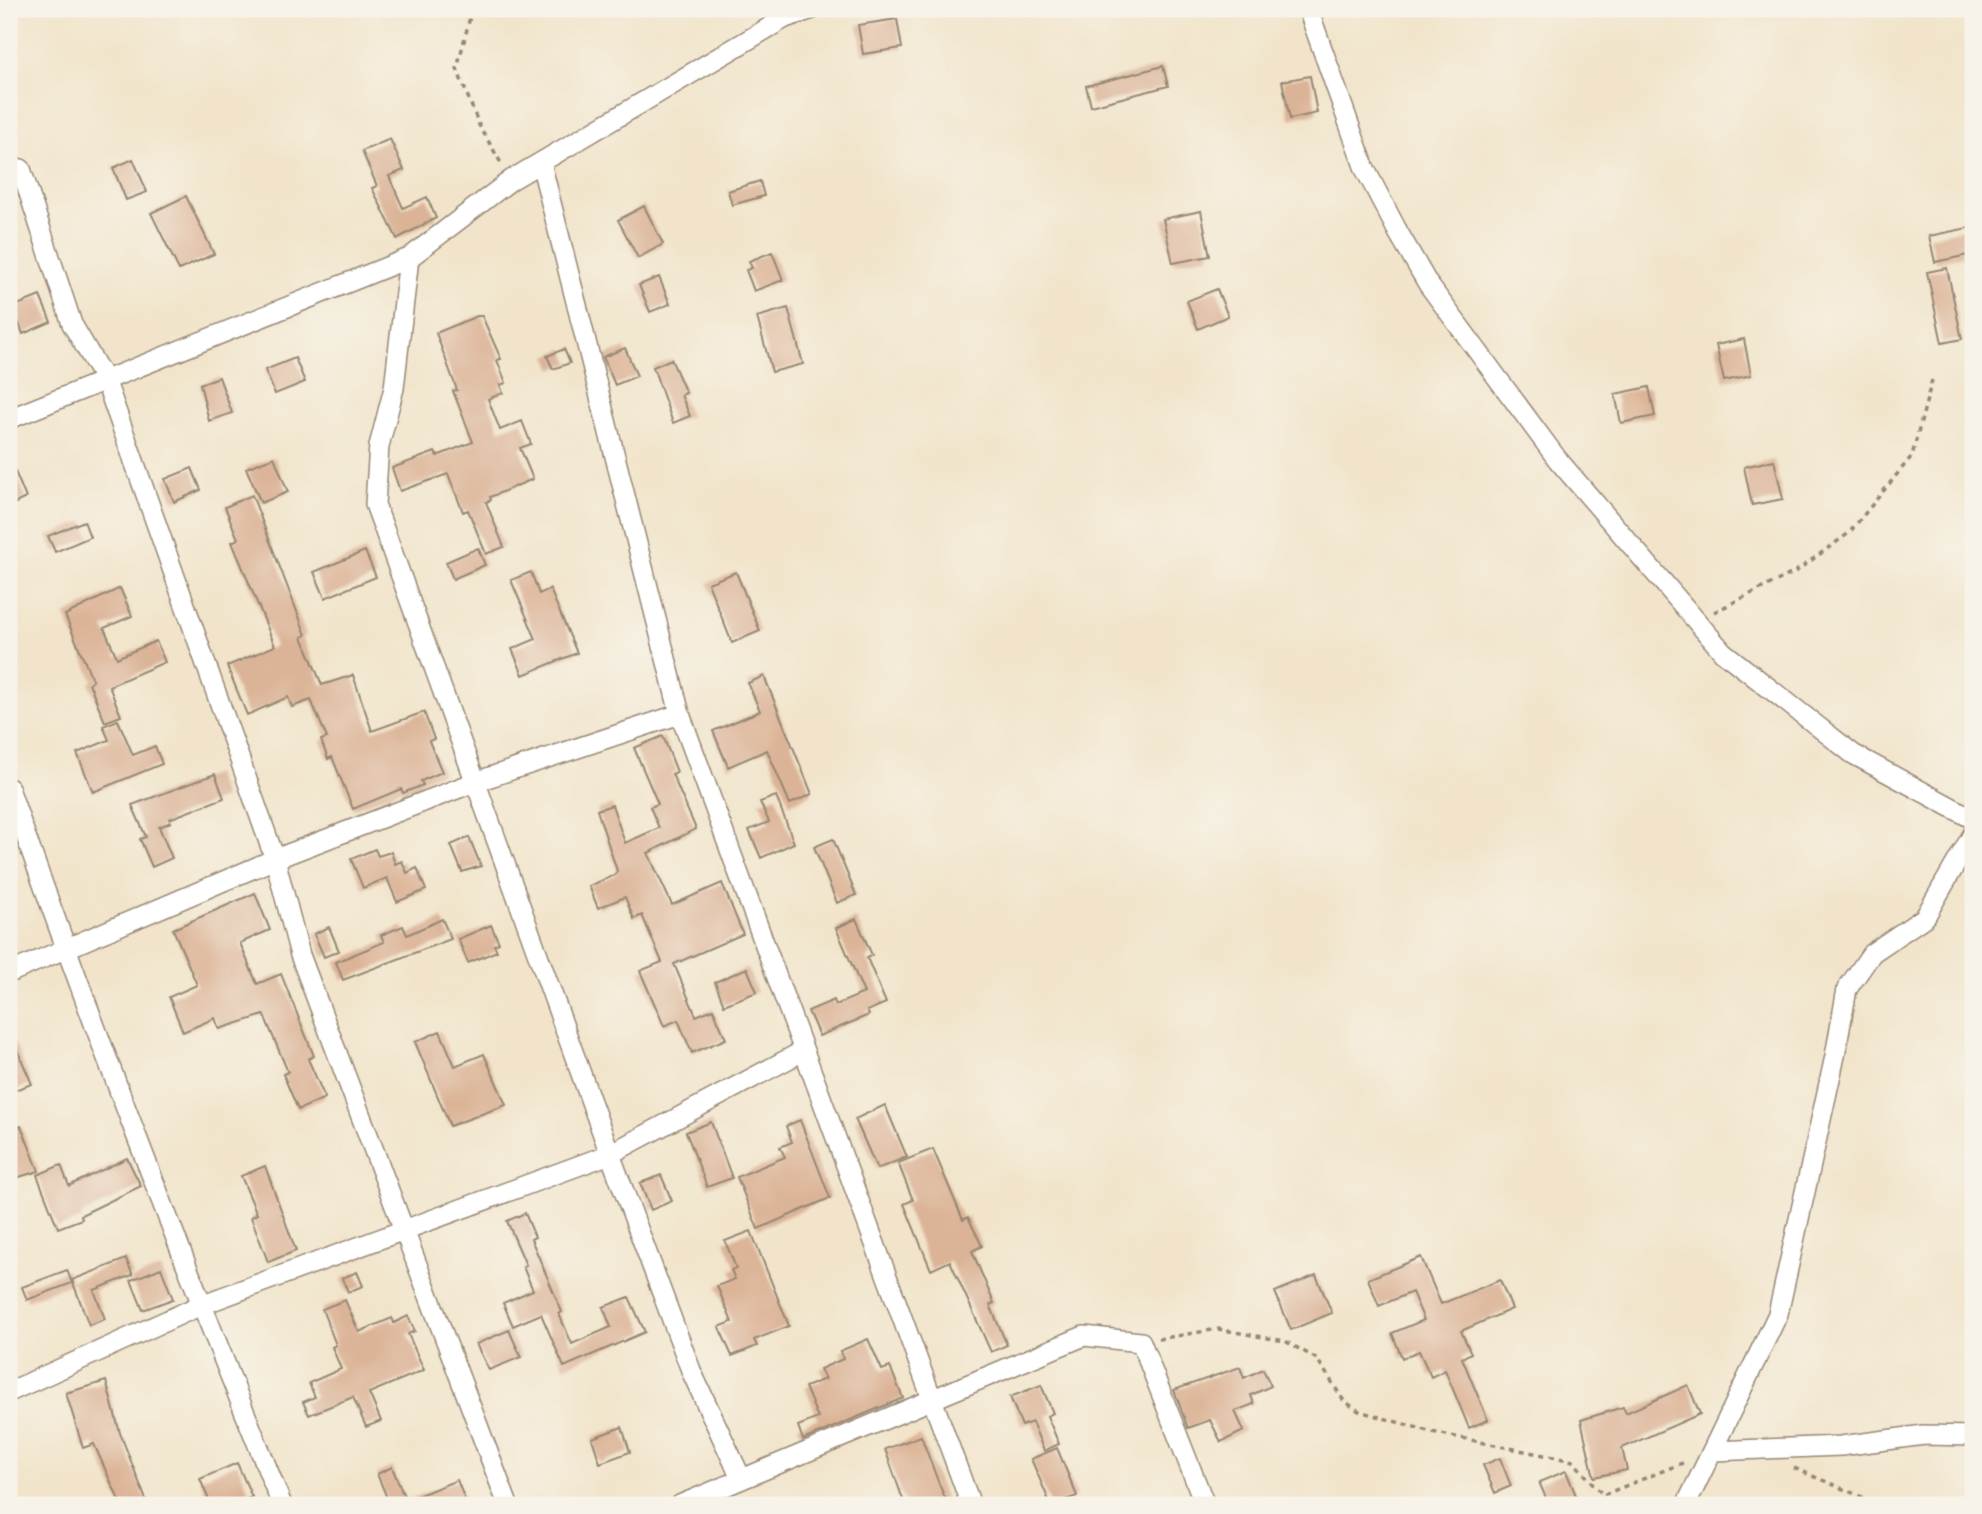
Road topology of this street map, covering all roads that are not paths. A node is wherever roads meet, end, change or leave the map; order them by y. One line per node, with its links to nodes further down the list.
1 (813, 9): 3 (street)
2 (1308, 9): 11 (street)
3 (541, 163): 5 (street); 8 (street)
4 (21, 169): 6 (street)
5 (408, 258): 6 (street); 9 (street)
6 (106, 382): 7 (street); 13 (street)
7 (9, 419)
8 (680, 714): 9 (street); 16 (street)
9 (475, 782): 13 (street); 17 (street)
10 (9, 788): 14 (street)
11 (1973, 819)
12 (1973, 834): 23 (street)
13 (275, 859): 14 (street); 18 (street)
14 (65, 949): 15 (street); 19 (street)
15 (9, 973)
16 (803, 1051): 17 (street); 21 (street)
17 (610, 1154): 18 (street); 24 (street)
18 (407, 1231): 19 (street); 26 (street)
19 (201, 1305): 20 (street); 25 (street)
20 (9, 1392)
21 (935, 1401): 24 (street); 28 (street); 29 (street)
22 (1973, 1436): 23 (street)
23 (1713, 1451): 30 (street)
24 (741, 1478): 27 (street)
25 (282, 1505)
26 (508, 1505)
27 (680, 1505)
28 (971, 1505)
29 (1205, 1505)
30 (1686, 1505)

